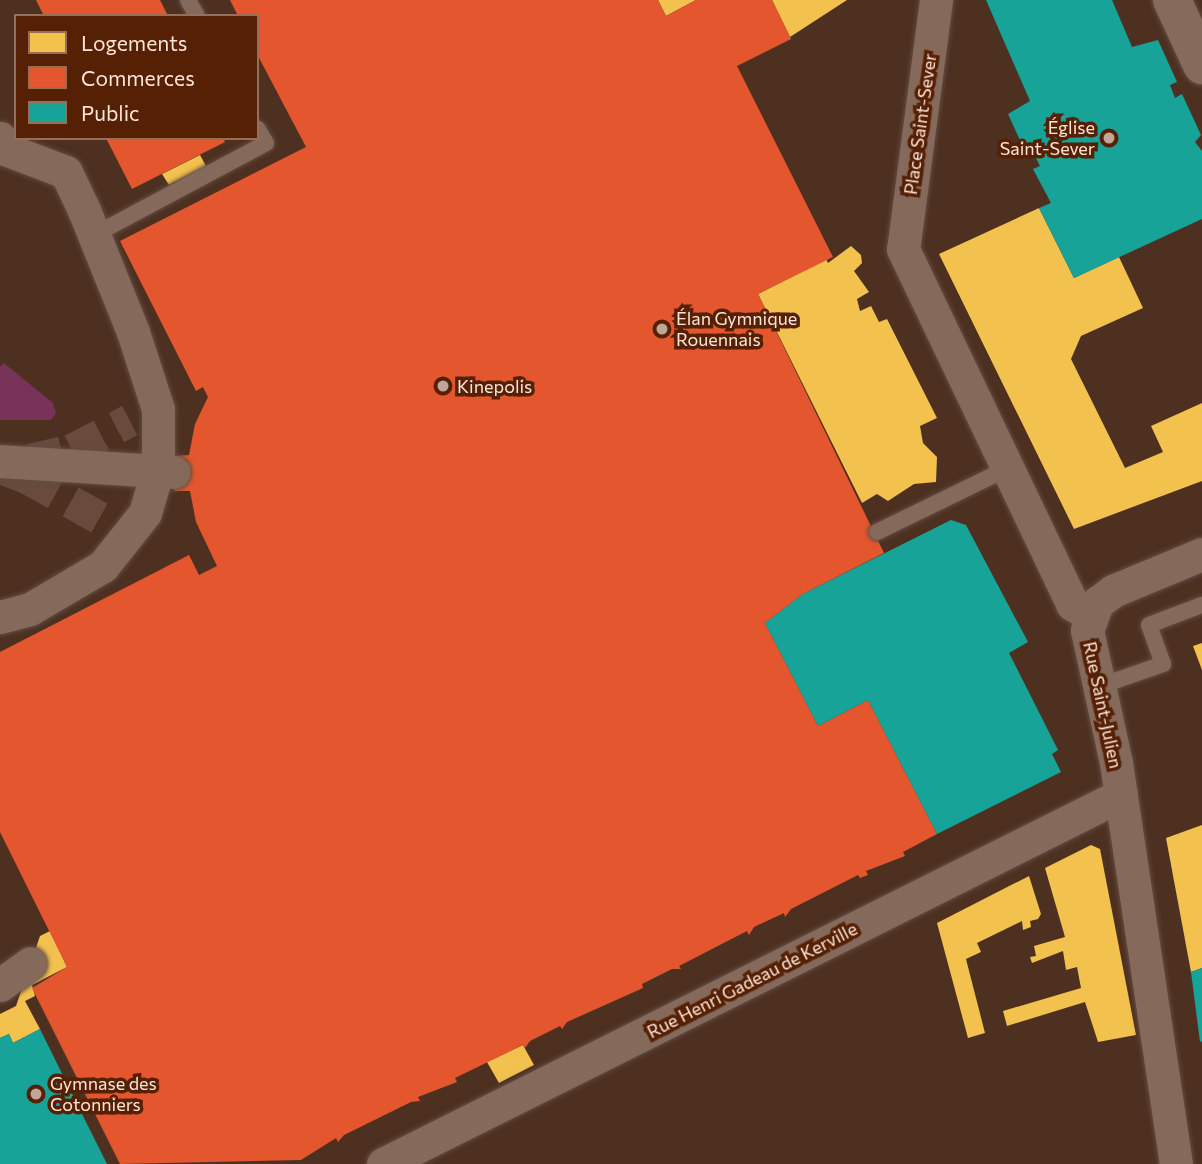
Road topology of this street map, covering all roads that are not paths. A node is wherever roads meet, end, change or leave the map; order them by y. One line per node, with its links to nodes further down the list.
1 (936, 0): 7 (street, Place Saint-Sever)
2 (1172, 0): 3 (street)
3 (1202, 65)
4 (259, 132): 6 (lane)
5 (0, 138): 6 (street)
6 (94, 234): 10 (street)
7 (903, 249): 9 (street, Rue Saint-Julien)
8 (0, 461): 10 (street)
9 (1008, 468): 11 (lane); 14 (street, Rue Saint-Julien)
10 (166, 471): 15 (street)
11 (877, 532)
12 (1202, 554): 14 (street)
13 (1202, 605): 16 (lane)
14 (1090, 615): 16 (street, Rue Saint-Julien)
15 (0, 617)
16 (1100, 686): 17 (street, Rue Saint-Julien)
17 (1121, 795): 20 (street, Rue Henri Gadeau de Kerville); 21 (street, Rue Saint-Julien)
18 (30, 963): 19 (street)
19 (0, 985)
20 (383, 1164)
21 (1176, 1164)

